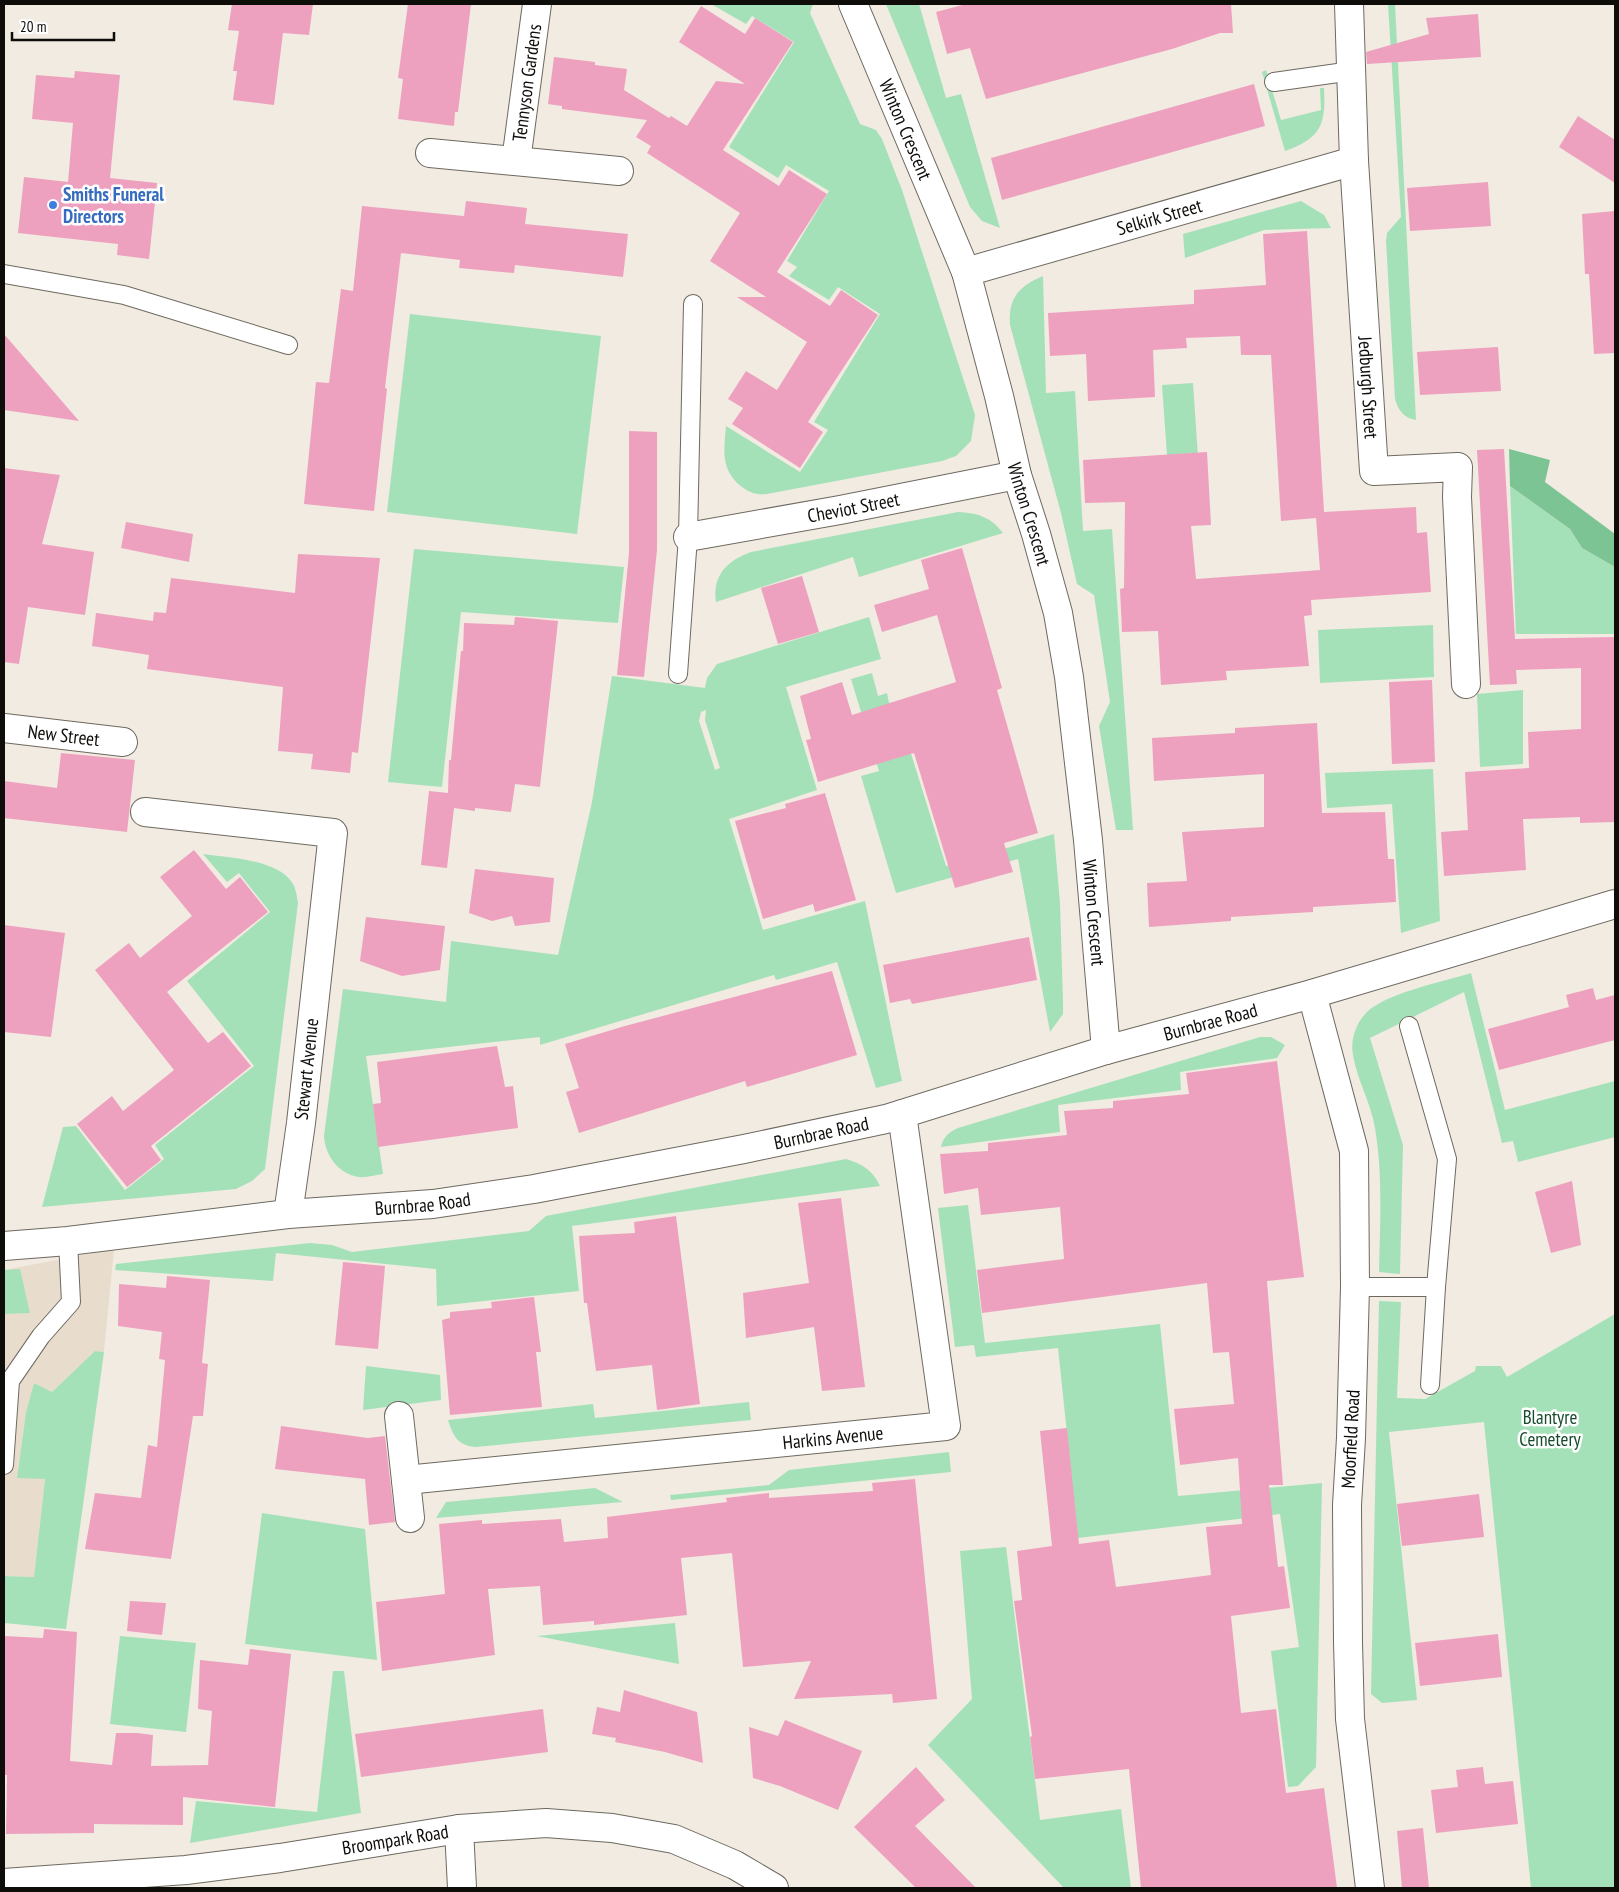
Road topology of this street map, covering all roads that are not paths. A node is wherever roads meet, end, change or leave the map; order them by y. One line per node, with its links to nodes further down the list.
1 (537, 4): 7 (street, Tennyson Gardens)
2 (853, 4): 10 (street, Winton Crescent)
3 (1348, 4): 4 (street, Jedburgh Street)
4 (1352, 71): 5 (lane); 8 (street, Jedburgh Street)
5 (1274, 82)
6 (430, 153): 7 (street, Tennyson Gardens)
7 (516, 161): 9 (street, Tennyson Gardens)
8 (1354, 161): 10 (street, Selkirk Street); 17 (street, Jedburgh Street)
9 (619, 171)
10 (966, 272): 14 (street, Winton Crescent)
11 (4, 274): 13 (lane)
12 (693, 304): 15 (lane)
13 (288, 346)
14 (1017, 475): 15 (street, Cheviot Street); 24 (street, Winton Crescent)
15 (688, 537): 16 (lane)
16 (678, 674)
17 (1466, 684)
18 (4, 728): 19 (street, New Street)
19 (123, 742)
20 (146, 812): 26 (street, Stewart Avenue)
21 (1615, 904): 22 (street, Burnbrae Road)
22 (1312, 994): 24 (street, Burnbrae Road); 29 (street, Moorfield Road)
23 (1410, 1026): 30 (lane)
24 (1106, 1050): 25 (street, Burnbrae Road)
25 (902, 1114): 26 (street, Burnbrae Road); 34 (street, Harkins Avenue)
26 (288, 1214): 27 (street, Burnbrae Road)
27 (68, 1241): 28 (street, Burnbrae Road); 33 (lane)
28 (4, 1246)
29 (1355, 1286): 30 (lane); 40 (street, Moorfield Road)
30 (1436, 1287): 31 (lane)
31 (1430, 1385)
32 (399, 1416): 34 (street)
33 (4, 1465)
34 (406, 1480): 35 (street)
35 (410, 1518)
36 (459, 1829): 37 (street, Broompark Road); 38 (street); 39 (street, Broompark Road)
37 (4, 1882)
38 (462, 1888)
39 (774, 1888)
40 (1370, 1888)

